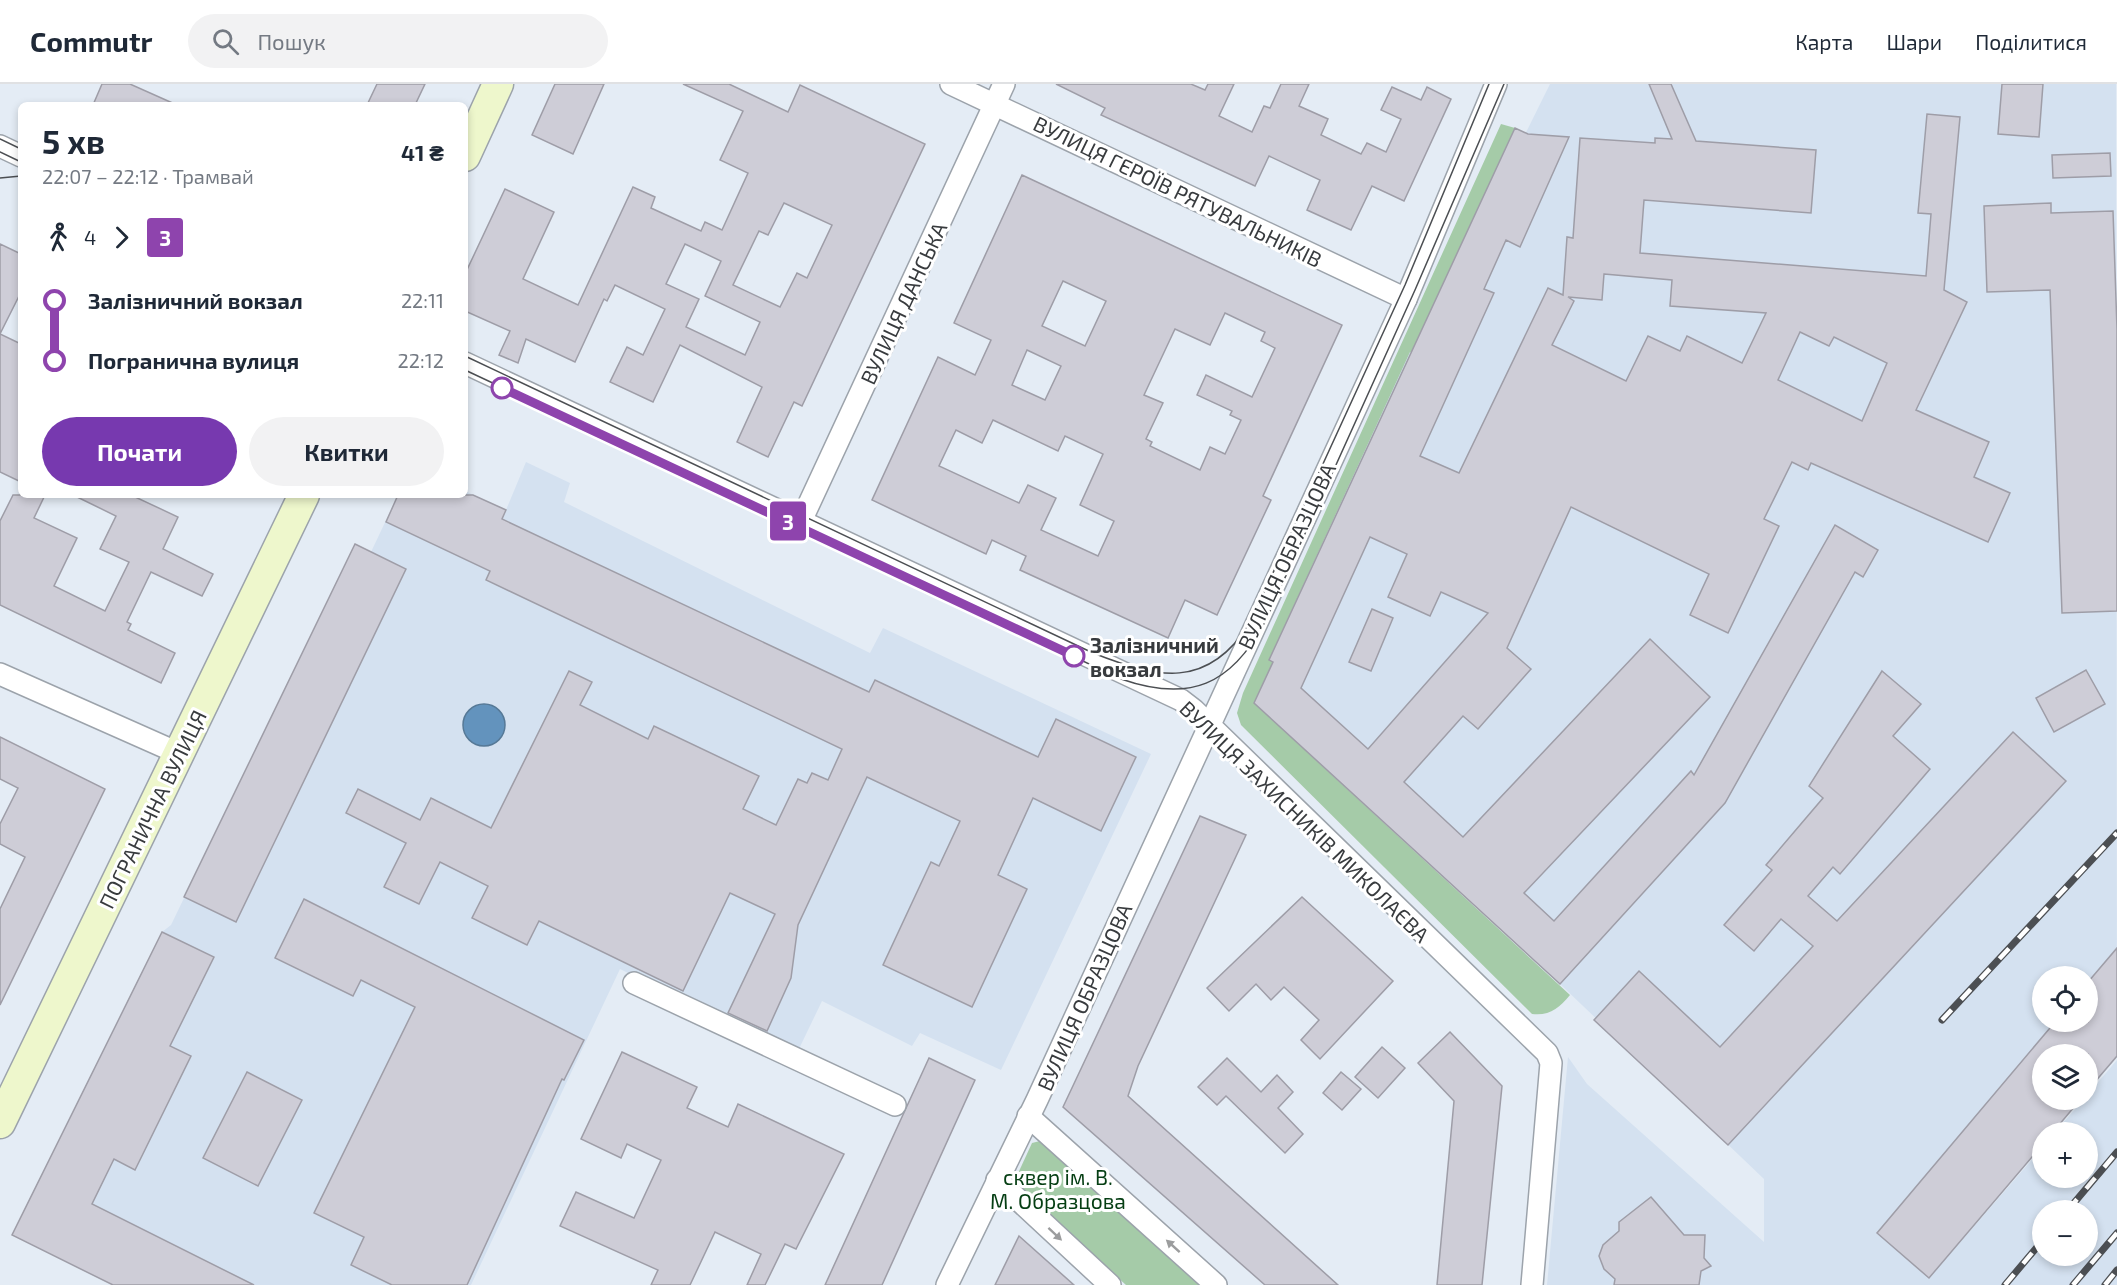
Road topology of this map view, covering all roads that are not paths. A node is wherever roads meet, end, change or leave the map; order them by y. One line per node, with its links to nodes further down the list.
1 (498, 84): 7 (main road)
2 (951, 84): 5 (street, ВУЛИЦЯ ГЕРОЇВ РЯТУВАЛЬНИКІВ)
3 (1004, 84): 5 (street, ВУЛИЦЯ ДАНСЬКА)
4 (1496, 84): 9 (street, ВУЛИЦЯ ОБРАЗЦОВА)
5 (994, 104): 9 (street, ВУЛИЦЯ ГЕРОЇВ РЯТУВАЛЬНИКІВ); 12 (street, ВУЛИЦЯ ДАНСЬКА)
6 (0, 146): 8 (street)
7 (468, 149)
8 (18, 155)
9 (1406, 298): 14 (street, ВУЛИЦЯ ОБРАЗЦОВА)
10 (468, 364): 12 (street, ВУЛИЦЯ ЗАХИСНИКІВ МИКОЛАЄВА)
11 (303, 498): 15 (main road, ПОГРАНИЧНА ВУЛИЦЯ)
12 (801, 521): 14 (street, ВУЛИЦЯ ЗАХИСНИКІВ МИКОЛАЄВА)
13 (0, 674): 15 (street)
14 (1207, 726): 18 (street, ВУЛИЦЯ ОБРАЗЦОВА); 24 (street, ВУЛИЦЯ ЗАХИСНИКІВ МИКОЛАЄВА)
15 (178, 753): 19 (main road, ПОГРАНИЧНА ВУЛИЦЯ)
16 (634, 982): 17 (street)
17 (895, 1105)
18 (1028, 1116): 20 (street, ВУЛИЦЯ ОБРАЗЦОВА); 23 (street, one-way to 18)
19 (0, 1123)
20 (997, 1180): 21 (street, ВУЛИЦЯ ОБРАЗЦОВА); 22 (street, one-way to 22)
21 (947, 1285)
22 (1110, 1285)
23 (1216, 1285)
24 (1532, 1285)

